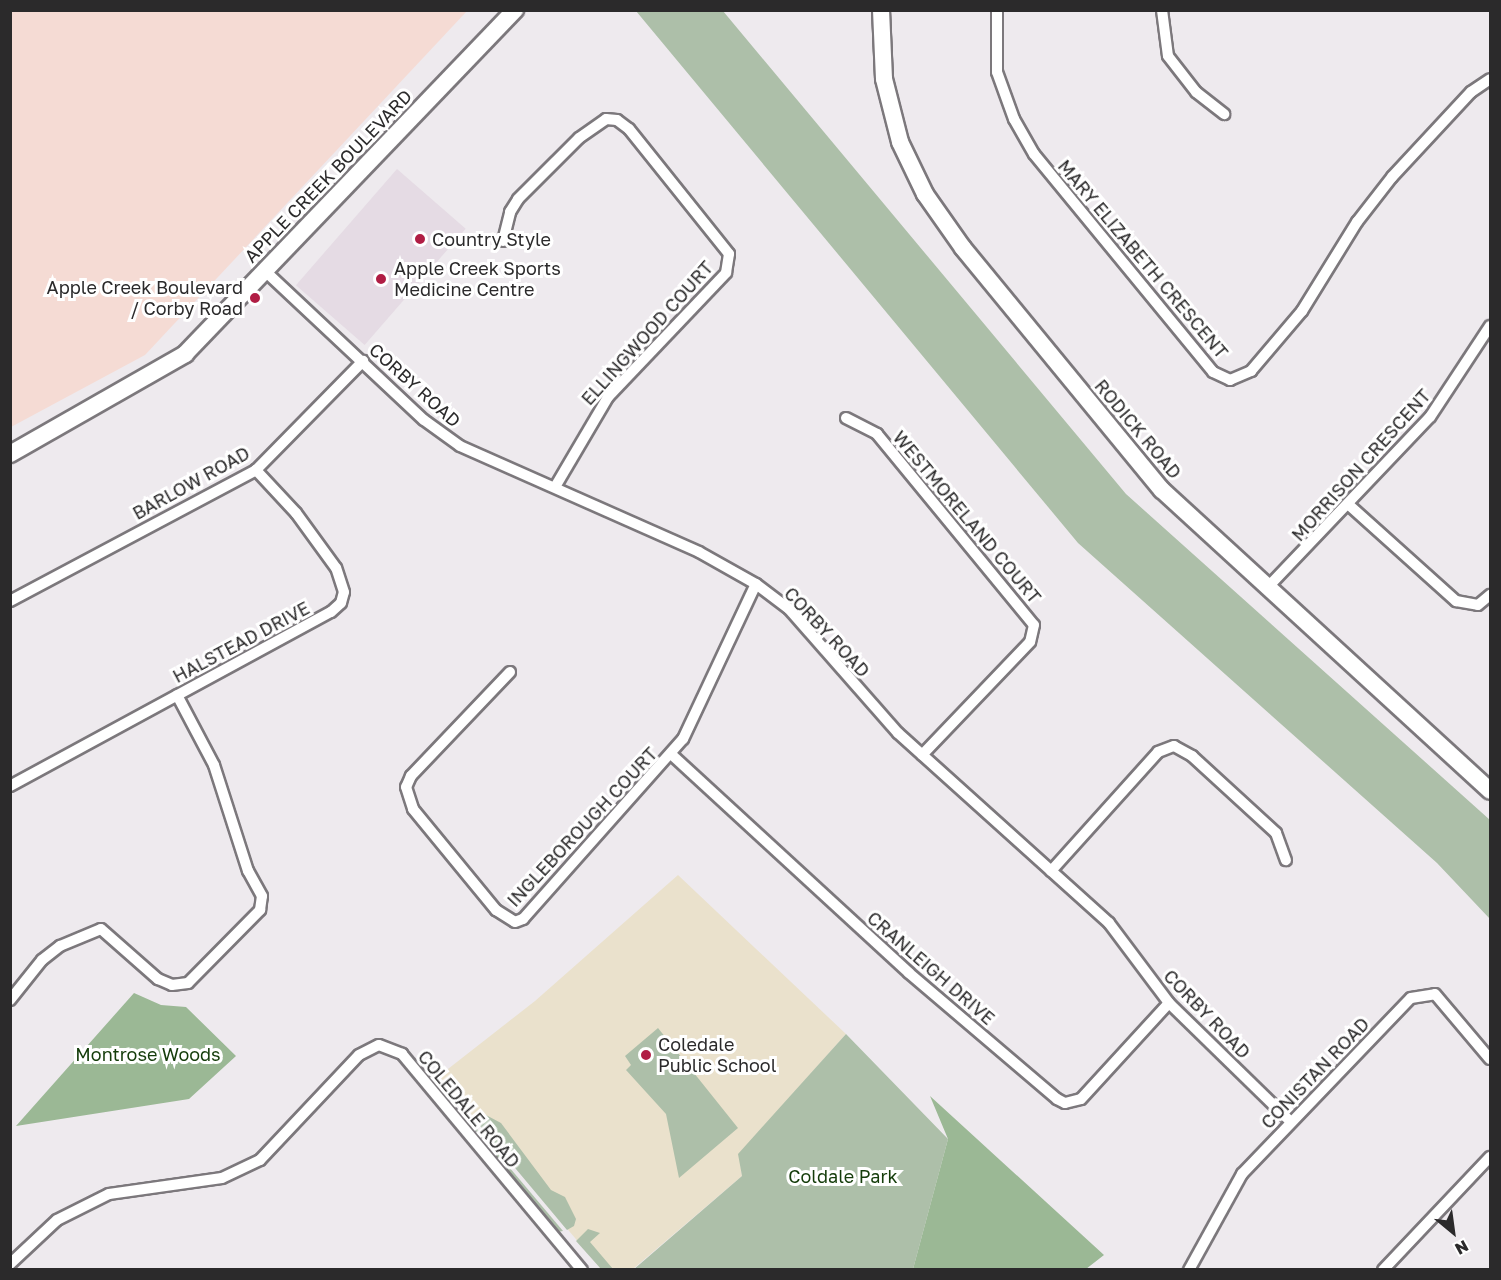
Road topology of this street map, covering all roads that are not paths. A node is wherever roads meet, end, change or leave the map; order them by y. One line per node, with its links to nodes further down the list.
1 (515, 10): 8 (main road, APPLE CREEK BOULEVARD)
2 (881, 10): 17 (main road, RODICK ROAD)
3 (996, 10): 5 (street, MARY ELIZABETH CRESCENT)
4 (1162, 10): 6 (street)
5 (1491, 79)
6 (1224, 114)
7 (504, 241): 14 (street, ELLINGWOOD COURT)
8 (264, 270): 10 (street, CORBY ROAD); 12 (main road, APPLE CREEK BOULEVARD)
9 (1491, 326): 15 (street, MORRISON CRESCENT)
10 (363, 361): 13 (street, BARLOW ROAD); 14 (street, CORBY ROAD)
11 (846, 418): 23 (street, WESTMORELAND COURT)
12 (10, 454)
13 (255, 470): 19 (street, BARLOW ROAD); 21 (street, HALSTEAD DRIVE)
14 (555, 487): 16 (street, CORBY ROAD)
15 (1349, 505): 17 (street, MORRISON CRESCENT); 18 (street)
16 (756, 584): 22 (street, INGLEBOROUGH COURT); 23 (street, CORBY ROAD)
17 (1267, 588): 25 (main road, RODICK ROAD)
18 (1491, 595)
19 (10, 601)
20 (510, 672): 22 (street, INGLEBOROUGH COURT)
21 (177, 695): 24 (street, HALSTEAD DRIVE); 28 (street)
22 (671, 754): 29 (street, CRANLEIGH DRIVE)
23 (922, 754): 27 (street, CORBY ROAD)
24 (10, 786)
25 (1491, 791)
26 (1286, 860): 27 (street)
27 (1052, 871): 29 (street, CORBY ROAD)
28 (10, 1000)
29 (1169, 1003): 31 (street, CORBY ROAD)
30 (1491, 1059): 31 (street, CONISTAN ROAD)
31 (1290, 1121): 35 (street, CONISTAN ROAD)
32 (1491, 1157): 36 (street)
33 (10, 1264): 34 (street, COLEDALE ROAD)
34 (582, 1269)
35 (1189, 1269)
36 (1383, 1269)

